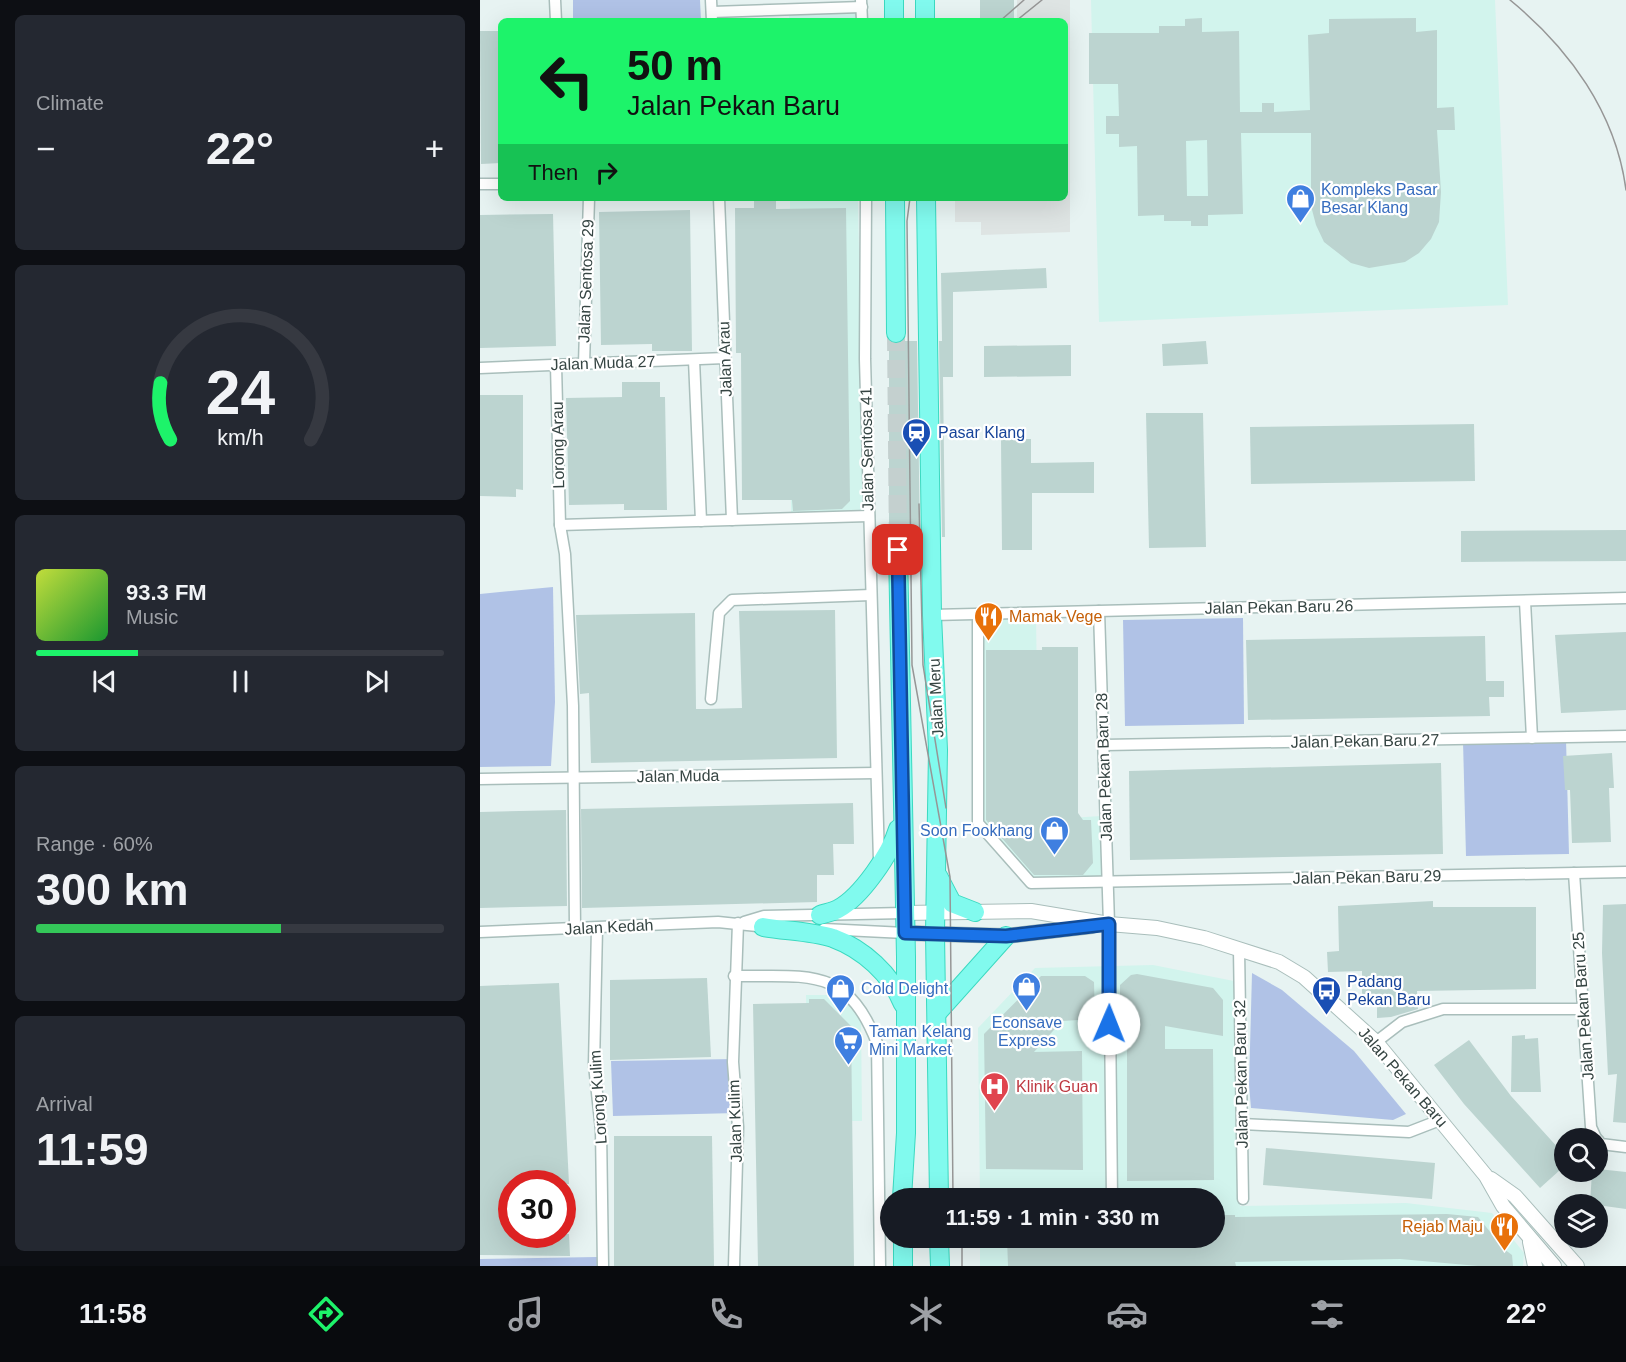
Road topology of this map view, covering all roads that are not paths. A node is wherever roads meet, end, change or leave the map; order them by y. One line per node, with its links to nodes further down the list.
1 (555, 0): 7 (street)
2 (711, 0): 6 (street)
3 (894, 0): 8 (highway)
4 (925, 0): 9 (highway)
5 (862, 4): 6 (street)
6 (712, 16)
7 (556, 18)
8 (894, 18)
9 (925, 18)
10 (480, 184): 11 (street)
11 (498, 184)
12 (589, 201): 20 (street, Jalan Sentosa 29)
13 (719, 201): 18 (street, Jalan Arau)
14 (866, 201): 23 (street, Jalan Sentosa 41)
15 (895, 201): 17 (highway)
16 (926, 201): 33 (highway, Jalan Meru)
17 (896, 333)
18 (725, 358): 19 (street, Jalan Muda 27); 24 (street, Jalan Arau)
19 (693, 360): 20 (street, Jalan Muda 27); 25 (street, Jalan Arau)
20 (584, 364): 21 (street, Jalan Muda 27)
21 (556, 365): 22 (street, Jalan Muda 27); 26 (street, Lorong Arau)
22 (480, 368)
23 (869, 516): 24 (street); 28 (street, Jalan Sentosa 41)
24 (732, 520): 25 (street)
25 (701, 521): 26 (street)
26 (560, 525): 39 (street, Lorong Arau)
27 (898, 550): 41 (highway)
28 (871, 595): 34 (street); 38 (street, Jalan Sentosa 41)
29 (1626, 598): 30 (street, Jalan Pekan Baru 26)
30 (1525, 600): 31 (street, Jalan Pekan Baru 26); 36 (street)
31 (1100, 611): 32 (street, Jalan Pekan Baru 26); 37 (street, Jalan Pekan Baru 28)
32 (978, 614): 33 (street, Jalan Pekan Baru 26); 46 (street, Jalan Pekan Baru 29)
33 (932, 615): 43 (highway, Jalan Meru)
34 (711, 699)
35 (1626, 736): 36 (street, Jalan Pekan Baru 27)
36 (1532, 738): 37 (street, Jalan Pekan Baru 27)
37 (1104, 745): 46 (street, Jalan Pekan Baru 28)
38 (876, 773): 39 (street, Jalan Muda); 42 (street, Jalan Sentosa 41)
39 (573, 778): 40 (street, Jalan Muda); 55 (street, Lorong Arau)
40 (480, 779)
41 (902, 816): 42 (highway); 48 (highway)
42 (880, 865): 50 (highway)
43 (937, 872): 47 (highway); 49 (highway, Jalan Meru)
44 (1626, 872): 45 (street, Jalan Pekan Baru 29)
45 (1574, 873): 46 (street, Jalan Pekan Baru 29); 62 (street, Jalan Pekan Baru 25)
46 (1108, 881): 52 (street, Jalan Pekan Baru 28)
47 (975, 912): 49 (street, Jalan Pekan Baru); 52 (street, Jalan Pekan Baru)
48 (904, 913): 49 (street, Jalan Pekan Baru); 50 (street); 57 (highway)
49 (935, 913): 58 (highway, Jalan Meru)
50 (820, 915): 51 (street)
51 (738, 923): 53 (street); 54 (street, Jalan Kedah); 61 (street, Jalan Kulim)
52 (1109, 924): 59 (street, Jalan Pekan Baru); 60 (street, Jalan Pekan Baru); 74 (street, Jalan Pekan Baru 28)
53 (763, 927): 57 (street); 65 (highway)
54 (597, 928): 55 (street, Jalan Kedah); 79 (street, Lorong Kulim)
55 (575, 929): 56 (street, Jalan Kedah)
56 (480, 932)
57 (905, 933): 58 (street, Jalan Pekan Baru); 65 (highway)
58 (935, 933): 59 (street, Jalan Pekan Baru); 63 (highway, Jalan Meru)
59 (1006, 936): 63 (highway)
60 (1239, 949): 64 (street, Jalan Pekan Baru); 67 (street, Jalan Pekan Baru 32)
61 (734, 976): 80 (street, Jalan Kulim); 81 (street)
62 (1583, 1009): 64 (street); 68 (street, Jalan Pekan Baru 25)
63 (938, 1012): 73 (highway, Jalan Meru)
64 (1376, 1042): 66 (street, Jalan Pekan Baru)
65 (904, 1080): 72 (highway)
66 (1440, 1120): 67 (street); 71 (street, Jalan Pekan Baru)
67 (1242, 1124): 75 (street, Jalan Pekan Baru 32)
68 (1592, 1128)
69 (1608, 1144): 70 (street, Jalan Pekan Baru 25)
70 (1626, 1147)
71 (1486, 1176): 76 (street, Jalan Pekan Baru); 86 (street, Jalan Pekan Baru)
72 (903, 1188)
73 (939, 1188)
74 (1112, 1188)
75 (1243, 1199)
76 (1528, 1235): 84 (street); 85 (street, Jalan Pekan Baru)
77 (903, 1248): 82 (highway)
78 (939, 1248): 83 (highway)
79 (603, 1266)
80 (734, 1266)
81 (880, 1266)
82 (903, 1266)
83 (940, 1266)
84 (1535, 1266)
85 (1554, 1266)
86 (1576, 1266)

